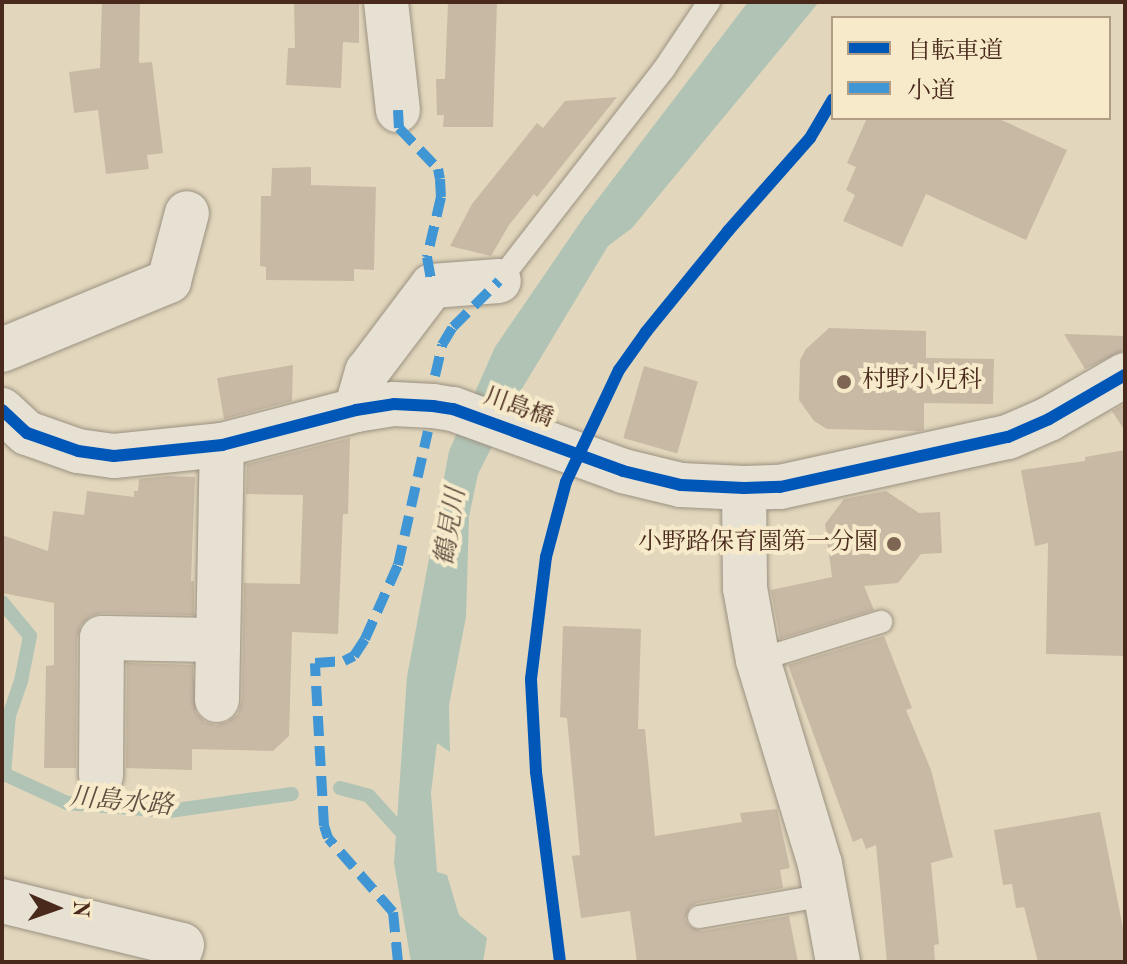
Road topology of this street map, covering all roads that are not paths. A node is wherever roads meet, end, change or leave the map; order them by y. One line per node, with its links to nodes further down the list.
1 (386, 2): 3 (street)
2 (709, 2): 5 (lane)
3 (398, 110)
4 (187, 213): 6 (street)
5 (499, 281): 9 (street)
6 (2, 350)
7 (1125, 375): 11 (street, 川島橋)
8 (2, 410): 10 (street, 川島橋)
9 (356, 410): 10 (street, 川島橋); 11 (street, 川島橋)
10 (222, 445): 13 (street)
11 (744, 488): 14 (street)
12 (881, 622): 14 (lane)
13 (218, 640): 15 (street); 16 (street)
14 (758, 660): 17 (street)
15 (217, 700)
16 (101, 776)
17 (826, 895): 19 (lane); 21 (street)
18 (2, 901): 20 (street)
19 (699, 917)
20 (176, 962)
21 (838, 962)

